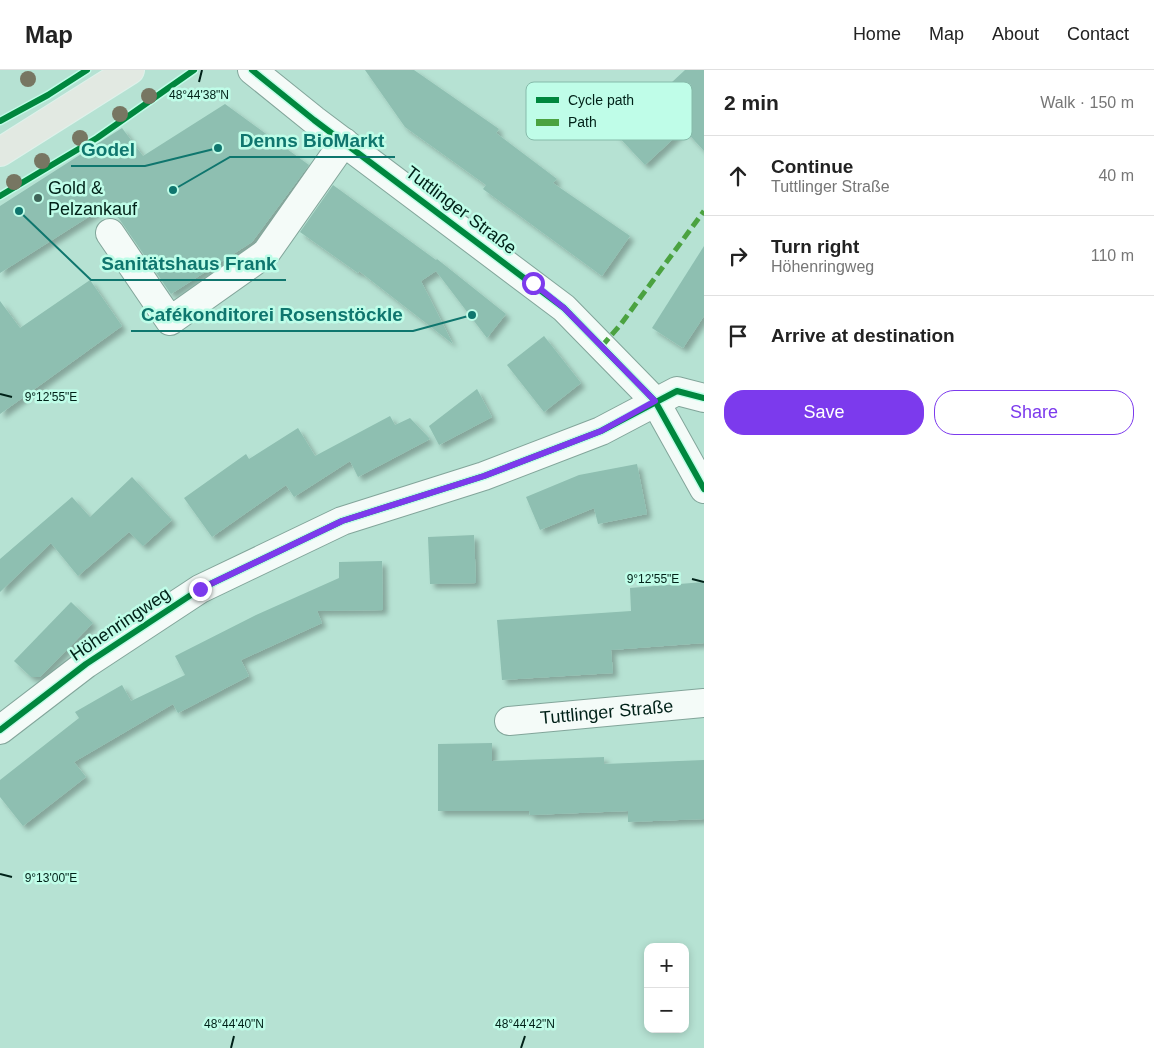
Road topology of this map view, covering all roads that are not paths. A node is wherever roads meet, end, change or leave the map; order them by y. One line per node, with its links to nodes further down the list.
1 (130, 70): 4 (main road)
2 (252, 70): 3 (street, Tuttlinger Straße)
3 (344, 142): 5 (street); 7 (street, Tuttlinger Straße)
4 (0, 152)
5 (110, 233)
6 (704, 398): 7 (street, Höhenringweg)
7 (655, 401): 8 (street, Tuttlinger Straße); 11 (street, Höhenringweg)
8 (704, 489)
9 (704, 703): 10 (street, Tuttlinger Straße)
10 (509, 721)
11 (0, 730)

